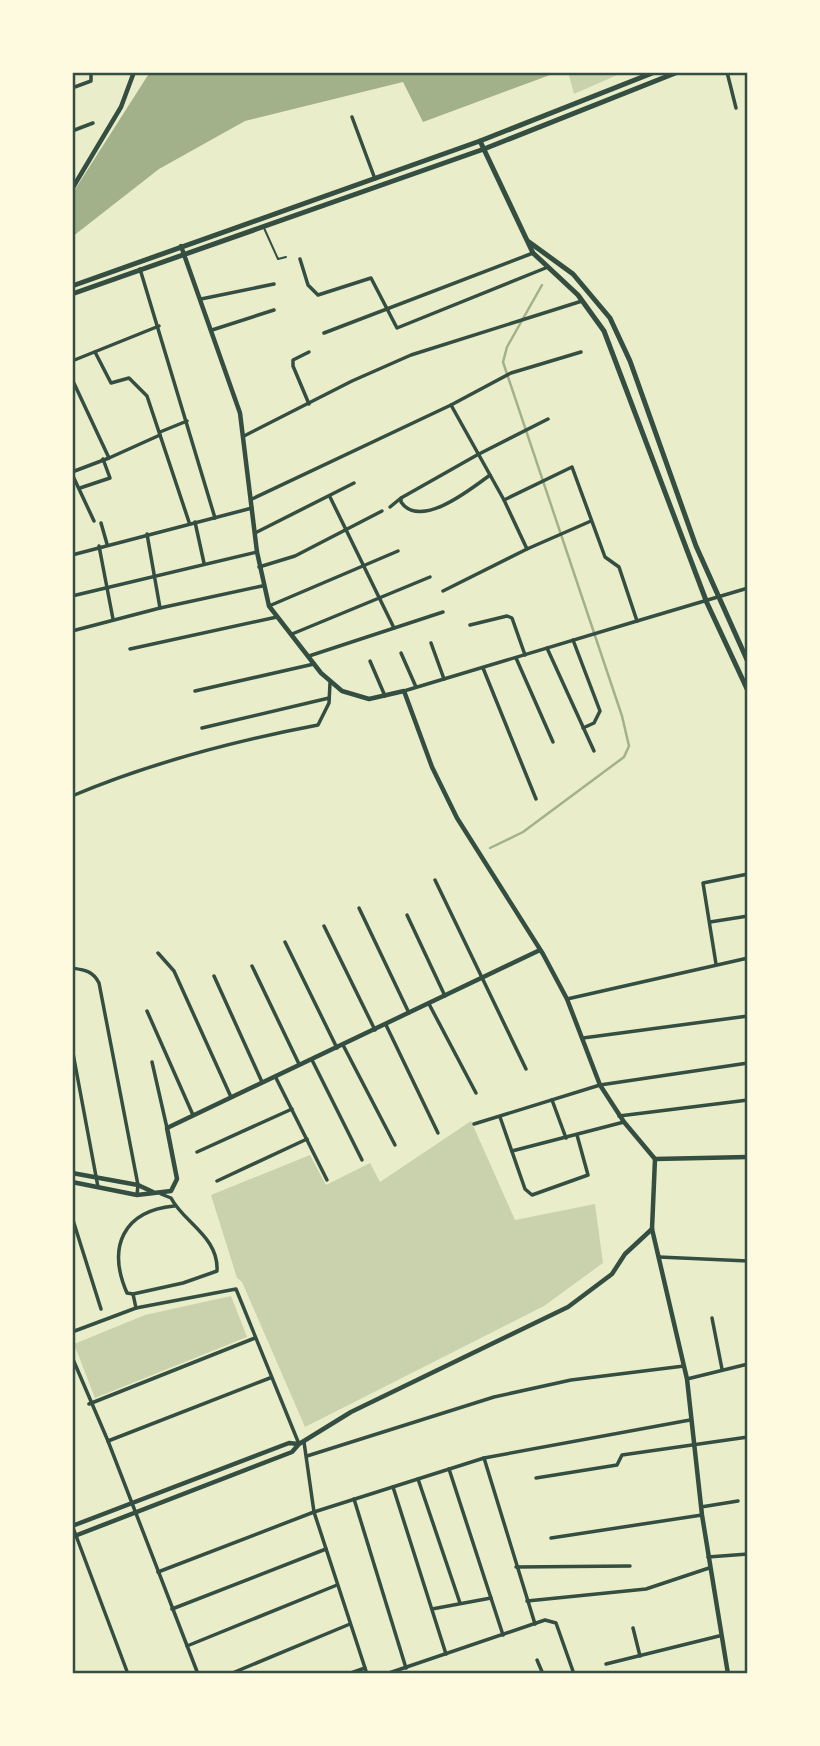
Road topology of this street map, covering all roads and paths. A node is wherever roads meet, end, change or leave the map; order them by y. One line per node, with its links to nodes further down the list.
1 (91, 72): 6 (street)
2 (134, 72): 14 (street)
3 (655, 72): 11 (main road)
4 (678, 72): 12 (main road)
5 (727, 72): 7 (street)
6 (72, 88)
7 (736, 108)
8 (352, 117): 13 (street)
9 (93, 123): 10 (street)
10 (72, 131)
11 (480, 141): 12 (main road); 13 (main road)
12 (484, 149): 15 (main road); 16 (main road)
13 (375, 179): 17 (main road)
14 (72, 189)
15 (264, 227): 20 (main road); 21 (lane)
16 (529, 242): 18 (main road); 19 (main road)
17 (180, 245): 20 (street); 26 (main road)
18 (542, 250): 19 (street); 84 (main road)
19 (533, 253): 23 (main road); 31 (street)
20 (184, 255): 24 (main road); 28 (street)
21 (286, 257)
22 (300, 259): 31 (street)
23 (548, 267): 29 (main road); 31 (street)
24 (140, 269): 27 (main road); 32 (street)
25 (274, 284): 28 (street)
26 (72, 286)
27 (72, 294)
28 (201, 299): 33 (street)
29 (582, 301): 40 (street); 86 (main road)
30 (274, 310): 33 (street)
31 (387, 311): 34 (street)
32 (159, 326): 35 (street); 43 (street)
33 (212, 330): 45 (street)
34 (324, 333)
35 (95, 352): 38 (street); 44 (street)
36 (309, 352): 40 (street)
37 (581, 352): 41 (street)
38 (72, 361)
39 (72, 379): 47 (street)
40 (309, 404): 45 (street)
41 (451, 405): 46 (street); 55 (street)
42 (548, 419): 46 (street)
43 (187, 421): 44 (street); 60 (street)
44 (159, 434): 47 (street); 63 (street)
45 (244, 436): 55 (street)
46 (477, 455): 50 (street); 54 (street)
47 (109, 458): 48 (street)
48 (103, 459): 49 (street); 52 (street)
49 (72, 473): 52 (street)
50 (490, 475): 54 (street); 56 (street)
51 (354, 483): 53 (street)
52 (80, 488): 61 (street)
53 (330, 497): 65 (street); 67 (street)
54 (401, 498): 57 (street)
55 (252, 499): 58 (street)
56 (504, 500): 62 (street); 70 (street)
57 (390, 506)
58 (253, 508): 60 (street); 67 (street)
59 (382, 511): 65 (street)
60 (215, 518): 63 (street)
61 (93, 521)
62 (592, 521): 70 (street); 92 (street)
63 (192, 522): 66 (street); 74 (street)
64 (101, 523): 68 (street)
65 (346, 530): 75 (street); 76 (street)
66 (147, 533): 68 (street); 77 (street)
67 (255, 533): 72 (street)
68 (107, 544): 69 (street)
69 (99, 546): 73 (street); 80 (street)
70 (527, 549): 82 (street)
71 (398, 551): 75 (street)
72 (257, 552): 74 (street); 76 (street)
73 (72, 555)
74 (204, 563): 77 (street)
75 (363, 564): 85 (street); 87 (street)
76 (259, 567): 79 (street)
77 (154, 574): 80 (street); 88 (street)
78 (429, 577): 85 (street)
79 (262, 586): 87 (street); 88 (street)
80 (107, 587): 83 (street); 91 (street)
81 (748, 589): 84 (street)
82 (443, 592)
83 (72, 596)
84 (718, 598): 86 (street); 106 (main road)
85 (379, 599): 94 (street); 96 (street)
86 (707, 603): 92 (street); 114 (main road)
87 (269, 606): 90 (street)
88 (160, 608): 91 (street)
89 (443, 612): 94 (street)
90 (277, 617): 96 (street); 100 (street)
91 (113, 619): 95 (street)
92 (637, 621): 97 (street)
93 (470, 625): 102 (street)
94 (394, 628): 103 (street)
95 (72, 631)
96 (292, 634): 103 (street)
97 (573, 640): 99 (street); 118 (street)
98 (431, 643): 109 (street)
99 (547, 648): 102 (street); 118 (street)
100 (130, 649)
101 (401, 653): 111 (street)
102 (525, 655): 104 (street)
103 (309, 656): 107 (street)
104 (516, 658): 108 (street); 119 (street)
105 (370, 661): 115 (street)
106 (748, 662)
107 (314, 664): 110 (street); 112 (street)
108 (483, 668): 109 (street); 122 (street)
109 (444, 679): 111 (street)
110 (330, 683): 115 (street); 116 (street)
111 (416, 687): 113 (street)
112 (195, 691)
113 (404, 691): 115 (street); 131 (street)
114 (748, 691)
115 (385, 696)
116 (330, 698): 117 (street); 121 (street)
117 (202, 728)
118 (583, 728): 120 (street)
119 (553, 742)
120 (594, 751)
121 (72, 796)
122 (536, 799)
123 (748, 874): 128 (street)
124 (435, 880): 138 (street)
125 (359, 908): 143 (street)
126 (407, 915): 139 (street)
127 (748, 916): 128 (street)
128 (710, 922): 134 (street)
129 (324, 926): 146 (street)
130 (285, 942): 148 (street)
131 (540, 950): 138 (street); 140 (street)
132 (158, 953): 159 (street)
133 (748, 958): 134 (street)
134 (716, 964): 140 (street)
135 (252, 966): 153 (street)
136 (72, 968): 184 (street)
137 (214, 976): 156 (street)
138 (482, 979): 139 (street); 154 (street)
139 (444, 996): 141 (street)
140 (567, 999): 147 (street)
141 (429, 1004): 143 (street); 158 (street)
142 (147, 1010): 165 (street)
143 (410, 1013): 145 (street)
144 (748, 1016): 147 (street)
145 (386, 1025): 146 (street); 169 (street)
146 (375, 1030): 148 (street)
147 (580, 1038): 157 (street)
148 (340, 1047): 150 (street); 173 (street)
149 (72, 1048): 180 (street)
150 (312, 1060): 153 (street); 178 (street)
151 (152, 1062): 168 (street)
152 (748, 1063): 157 (street)
153 (300, 1066): 155 (street)
154 (526, 1069)
155 (275, 1078): 156 (street); 162 (street)
156 (263, 1084): 159 (street)
157 (600, 1085): 160 (street); 164 (street)
158 (476, 1093)
159 (232, 1099): 165 (street)
160 (552, 1100): 163 (street); 171 (street)
161 (748, 1100): 164 (street)
162 (292, 1109): 172 (street); 175 (street)
163 (499, 1116): 167 (street); 174 (street)
164 (619, 1116): 166 (street)
165 (194, 1117): 168 (street)
166 (624, 1122): 170 (street); 177 (street)
167 (474, 1124)
168 (167, 1128): 187 (street)
169 (438, 1133)
170 (577, 1135): 171 (street); 174 (street)
171 (566, 1138): 174 (street)
172 (307, 1139): 181 (street); 182 (street)
173 (395, 1145)
174 (512, 1151)
175 (197, 1152)
176 (747, 1156): 177 (street)
177 (655, 1159): 191 (street)
178 (362, 1160)
179 (72, 1173): 180 (street)
180 (96, 1177): 184 (street); 185 (street)
181 (327, 1180)
182 (217, 1181)
183 (72, 1182): 185 (street)
184 (138, 1185): 186 (street); 188 (street)
185 (98, 1187): 188 (street)
186 (154, 1193): 187 (street); 188 (street)
187 (161, 1194): 189 (street)
188 (137, 1195)
189 (174, 1206): 194 (street); 194 (street)
190 (72, 1217): 196 (street)
191 (652, 1229): 192 (street); 210 (street)
192 (657, 1257): 193 (street); 202 (street)
193 (748, 1261)
194 (133, 1294): 195 (street)
195 (135, 1308): 198 (street); 199 (street)
196 (101, 1309)
197 (712, 1318): 203 (street)
198 (72, 1332)
199 (255, 1338): 204 (street); 206 (street)
200 (72, 1357): 206 (street)
201 (748, 1364): 203 (street)
202 (684, 1366): 205 (street); 212 (street)
203 (722, 1369): 205 (street)
204 (270, 1378): 209 (street); 210 (street)
205 (687, 1379): 207 (street)
206 (89, 1404): 209 (street)
207 (690, 1420): 211 (street); 213 (street)
208 (748, 1437): 211 (street)
209 (108, 1441): 220 (street)
210 (301, 1443): 212 (street); 220 (street); 223 (street)
211 (693, 1444): 215 (street); 221 (street)
212 (307, 1456): 222 (street)
213 (484, 1458): 214 (street); 232 (street)
214 (449, 1469): 216 (street); 236 (street)
215 (536, 1478)
216 (418, 1479): 217 (street); 238 (street)
217 (393, 1487): 218 (street); 240 (street)
218 (354, 1499): 222 (street); 252 (street)
219 (738, 1501): 221 (street)
220 (131, 1503): 223 (street); 225 (street)
221 (701, 1507): 224 (street)
222 (314, 1512): 228 (street); 234 (street)
223 (136, 1514): 226 (street); 234 (street)
224 (702, 1515): 227 (street); 230 (street)
225 (72, 1526): 226 (street)
226 (74, 1536): 253 (street)
227 (551, 1538)
228 (326, 1549): 235 (street); 239 (street)
229 (748, 1554): 230 (street)
230 (708, 1557): 233 (street)
231 (630, 1566): 232 (street)
232 (516, 1567): 237 (street)
233 (709, 1568): 237 (street); 245 (street)
234 (158, 1572): 239 (street)
235 (338, 1585): 241 (street); 246 (street)
236 (491, 1598): 238 (street); 244 (street)
237 (527, 1601): 242 (street)
238 (460, 1603): 240 (street)
239 (172, 1609): 246 (street)
240 (432, 1609): 247 (street)
241 (350, 1624): 251 (street); 255 (street)
242 (535, 1624): 244 (street); 260 (street)
243 (633, 1628): 248 (street)
244 (503, 1635): 247 (street)
245 (719, 1636): 248 (street); 261 (street)
246 (187, 1646): 254 (street)
247 (446, 1654): 252 (street)
248 (640, 1656): 250 (street)
249 (537, 1660): 259 (street)
250 (606, 1664)
251 (365, 1668): 256 (street); 257 (street)
252 (406, 1668): 258 (street)
253 (128, 1674)
254 (198, 1674)
255 (230, 1674)
256 (348, 1674)
257 (367, 1674)
258 (386, 1674)
259 (543, 1674)
260 (573, 1674)
261 (727, 1674)

